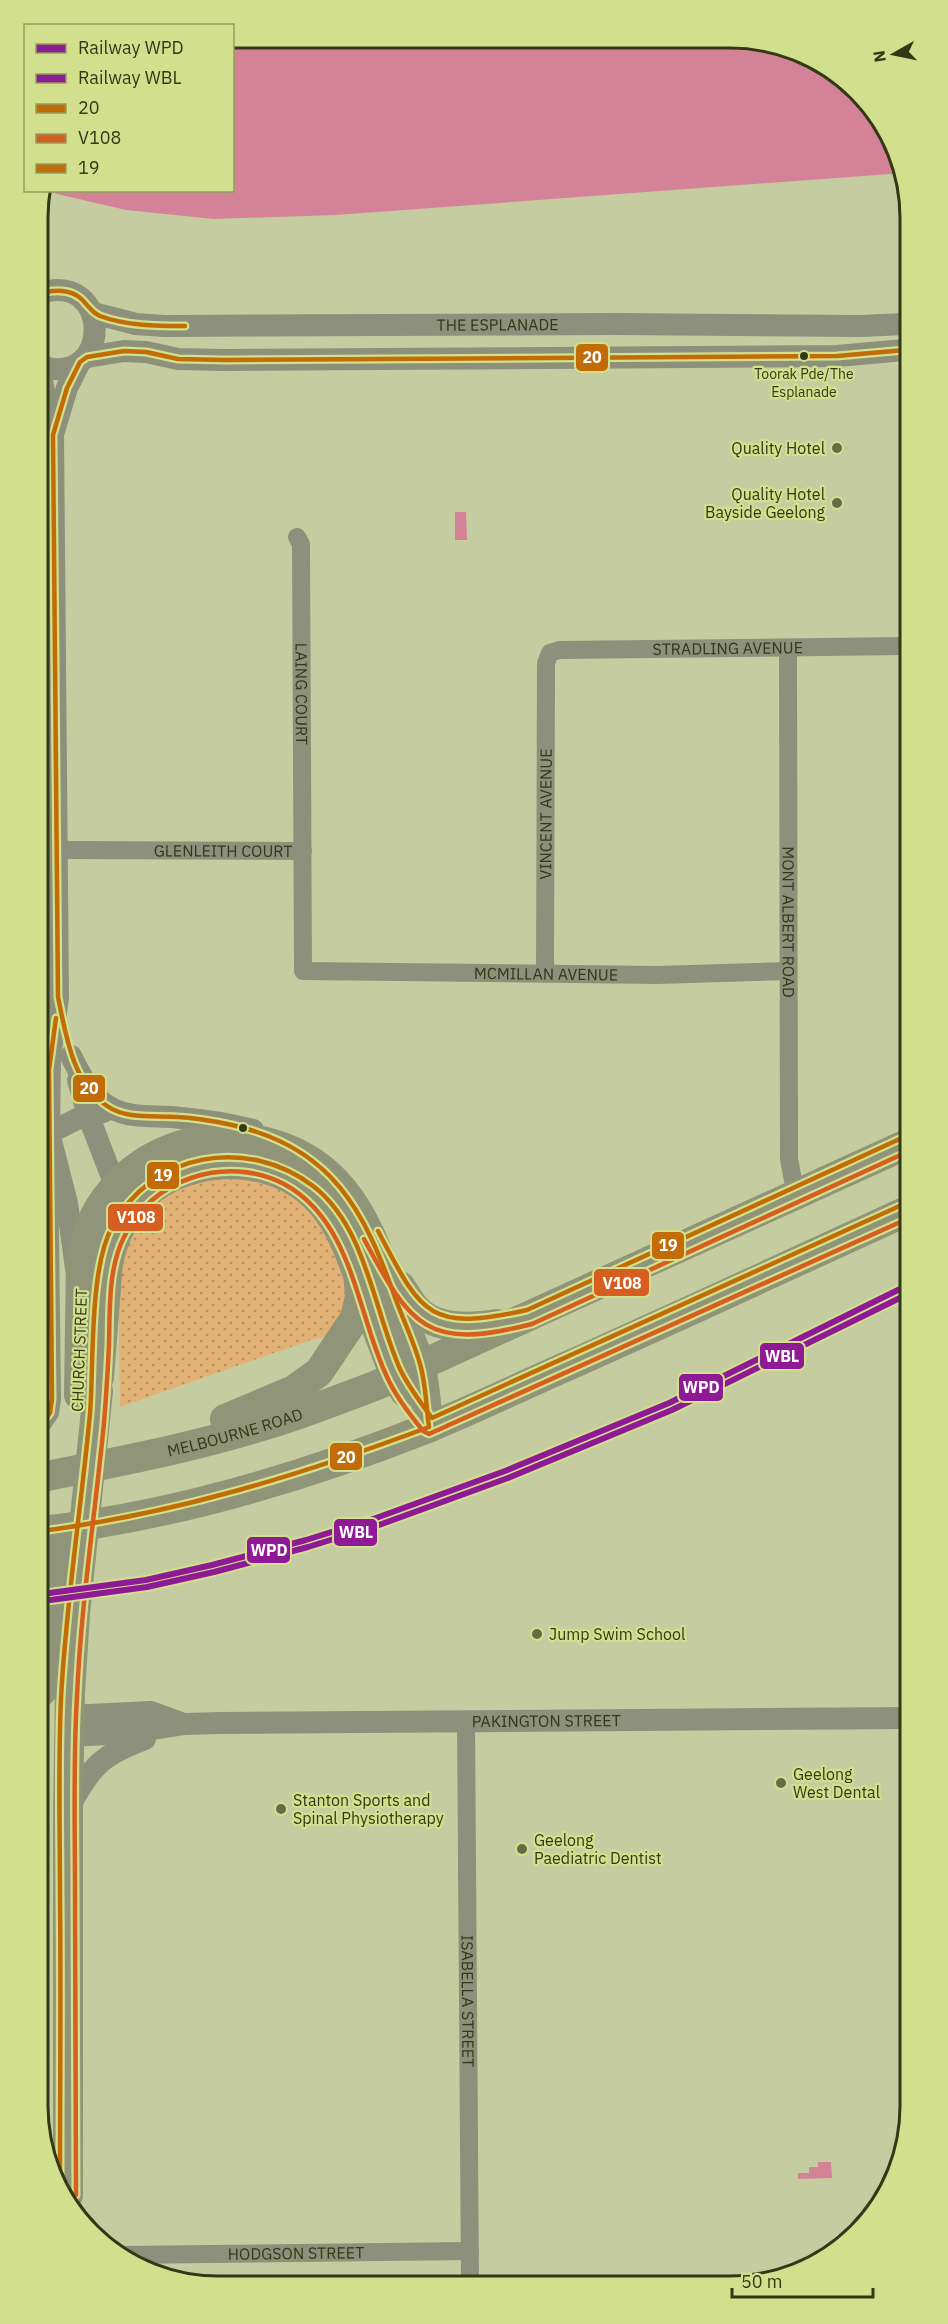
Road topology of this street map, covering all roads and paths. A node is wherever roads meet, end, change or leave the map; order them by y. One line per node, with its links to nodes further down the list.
1 (48, 290): 2 (street)
2 (93, 313): 3 (street, THE ESPLANADE); 5 (street)
3 (900, 324)
4 (900, 350): 5 (street, THE ESPLANADE)
5 (84, 359): 6 (street, THE ESPLANADE); 8 (street)
6 (48, 367)
7 (48, 413): 8 (street)
8 (52, 435): 9 (street)
9 (48, 529)
10 (297, 537): 16 (street, LAING COURT)
11 (48, 622): 15 (street)
12 (900, 646): 13 (street, STRADLING AVENUE)
13 (788, 648): 14 (street, STRADLING AVENUE); 18 (street, MONT ALBERT ROAD)
14 (550, 653): 19 (street, VINCENT AVENUE)
15 (58, 850): 16 (street, GLENLEITH COURT); 20 (street)
16 (303, 851): 17 (street, GLENLEITH COURT)
17 (303, 971): 19 (street, MCMILLAN AVENUE)
18 (788, 971): 19 (street, MCMILLAN AVENUE); 28 (street, MONT ALBERT ROAD)
19 (545, 974)
20 (58, 997): 21 (street); 24 (street)
21 (71, 1056): 22 (street); 23 (street)
22 (128, 1114): 23 (street); 26 (street)
23 (88, 1115): 24 (street); 27 (street)
24 (49, 1133): 34 (street); 37 (street)
25 (900, 1147): 28 (highway)
26 (309, 1160): 27 (highway, CHURCH STREET); 31 (highway, CHURCH STREET)
27 (115, 1185): 30 (highway); 34 (highway, CHURCH STREET)
28 (796, 1196): 33 (highway)
29 (900, 1215): 38 (highway)
30 (118, 1231): 32 (highway, CHURCH STREET); 36 (highway, CHURCH STREET)
31 (373, 1240): 33 (highway); 35 (highway, CHURCH STREET)
32 (359, 1279): 35 (highway, CHURCH STREET); 39 (highway)
33 (529, 1317): 35 (highway, MELBOURNE ROAD)
34 (81, 1327): 36 (highway, CHURCH STREET)
35 (407, 1371): 38 (highway, CHURCH STREET); 39 (highway, MELBOURNE ROAD)
36 (89, 1393): 42 (highway, CHURCH STREET, bridge)
37 (48, 1412)
38 (429, 1427): 41 (highway)
39 (134, 1459): 40 (highway, MELBOURNE ROAD)
40 (48, 1476)
41 (48, 1529)
42 (65, 1614): 43 (highway, CHURCH STREET); 47 (highway, CHURCH STREET)
43 (48, 1671)
44 (900, 1718): 45 (street, PAKINGTON STREET)
45 (466, 1721): 46 (street, PAKINGTON STREET); 50 (street, ISABELLA STREET)
46 (185, 1724): 47 (street, PAKINGTON STREET); 48 (street)
47 (56, 1727): 48 (highway, CHURCH STREET)
48 (68, 1810): 49 (highway, CHURCH STREET)
49 (69, 2187)
50 (470, 2251): 51 (street, HODGSON STREET); 52 (street, ISABELLA STREET)
51 (137, 2255)
52 (470, 2276)

